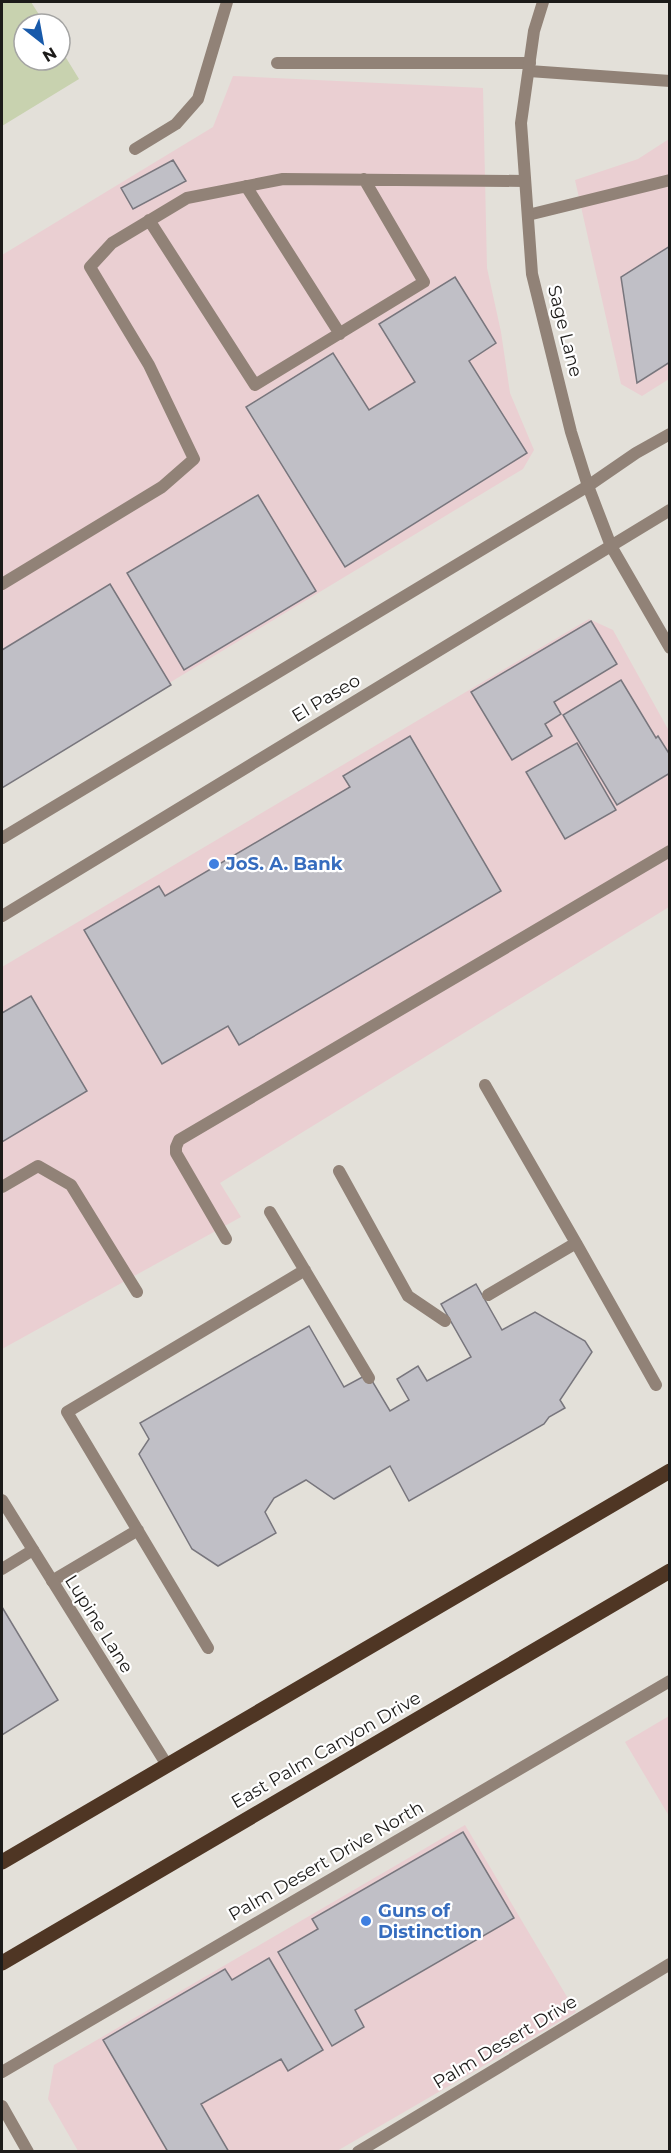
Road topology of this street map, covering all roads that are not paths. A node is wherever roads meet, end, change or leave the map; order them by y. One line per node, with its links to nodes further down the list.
1 (226, 2): 6 (street)
2 (543, 2): 4 (street, Sage Lane)
3 (277, 63): 4 (street)
4 (529, 67): 5 (street); 9 (street, Sage Lane)
5 (669, 81)
6 (135, 149)
7 (364, 179): 9 (street); 10 (street); 13 (street)
8 (669, 180): 11 (street)
9 (525, 181): 11 (street, Sage Lane)
10 (246, 186): 12 (street); 13 (street)
11 (528, 215): 15 (street, Sage Lane)
12 (149, 220): 13 (street); 18 (street)
13 (340, 334)
14 (669, 434): 15 (street)
15 (588, 486): 17 (street, Sage Lane); 20 (street)
16 (669, 510): 17 (street, El Paseo)
17 (611, 546): 19 (street, Sage Lane); 22 (street, El Paseo)
18 (2, 584)
19 (669, 648)
20 (2, 838)
21 (669, 851): 27 (street)
22 (2, 916)
23 (485, 1085): 28 (street)
24 (339, 1171): 32 (street)
25 (2, 1187): 30 (street)
26 (270, 1212): 29 (street)
27 (226, 1239)
28 (576, 1243): 31 (street); 34 (street)
29 (304, 1270): 33 (street); 37 (street)
30 (137, 1292)
31 (488, 1295)
32 (445, 1321)
33 (369, 1378)
34 (656, 1385)
35 (669, 1471): 44 (main road)
36 (2, 1500): 38 (street, Lupine Lane)
37 (138, 1530): 41 (street); 42 (street)
38 (33, 1550): 39 (street); 41 (street, Lupine Lane)
39 (2, 1569)
40 (669, 1571): 46 (main road, East Palm Canyon Drive)
41 (52, 1581): 44 (street, Lupine Lane)
42 (208, 1648)
43 (669, 1681): 48 (street, Palm Desert Drive North)
44 (167, 1765): 45 (main road)
45 (2, 1862)
46 (2, 1963)
47 (669, 1964): 52 (street, Palm Desert Drive)
48 (2, 2072)
49 (2, 2106): 50 (street)
50 (5, 2122): 51 (street)
51 (28, 2151)
52 (358, 2151)

